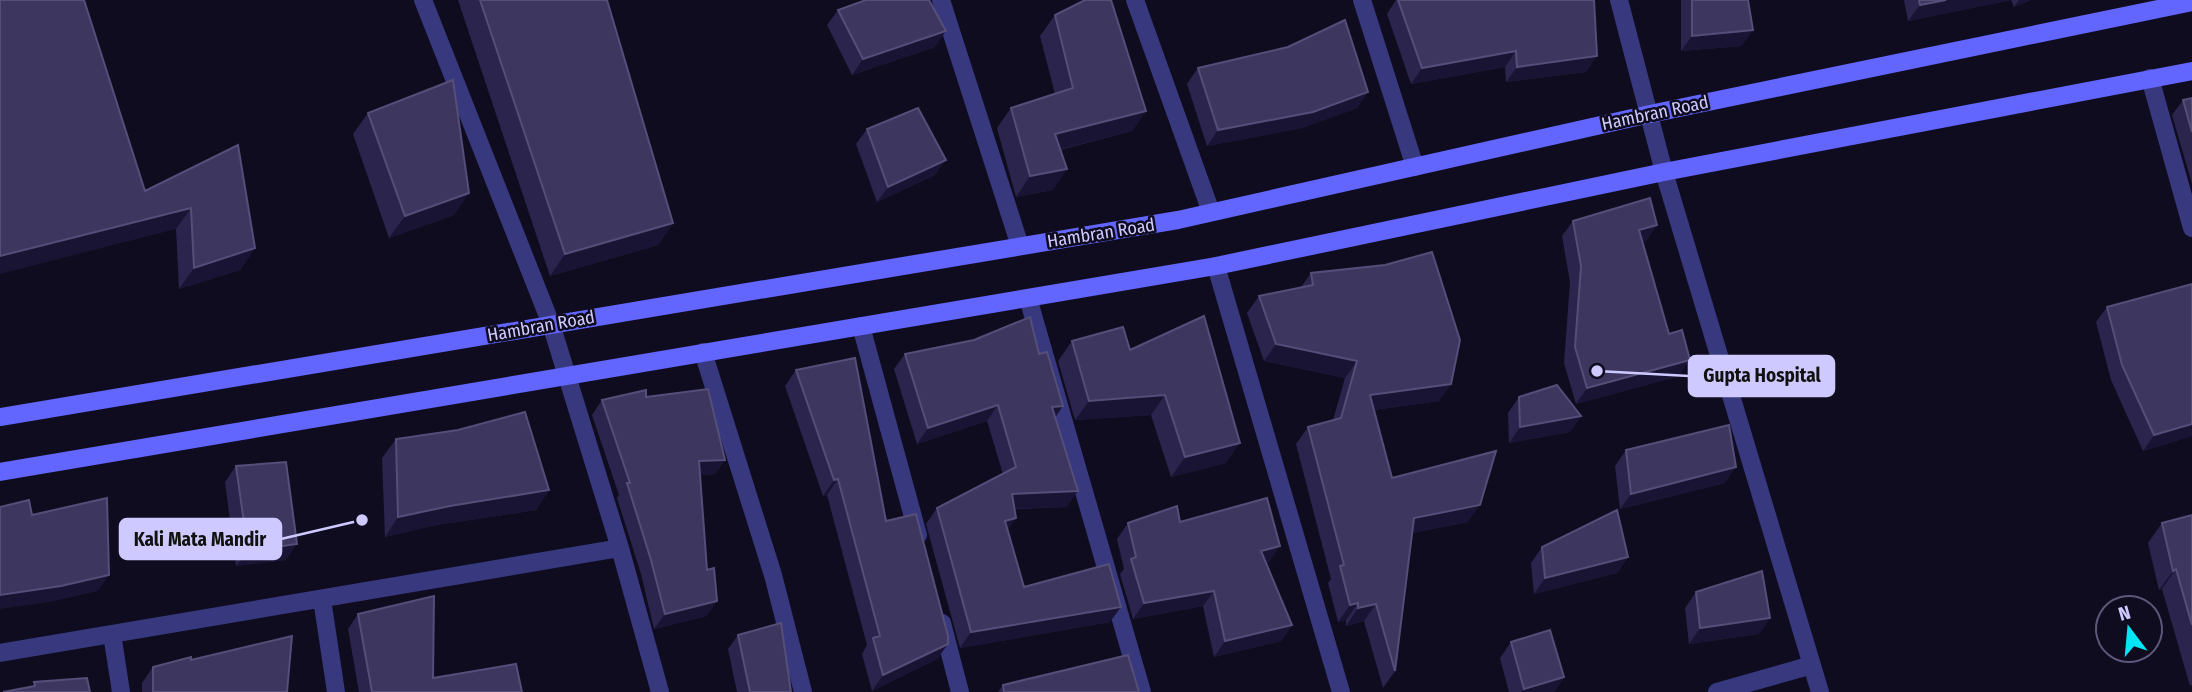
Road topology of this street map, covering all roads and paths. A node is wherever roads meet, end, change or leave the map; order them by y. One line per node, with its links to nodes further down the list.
1 (423, 0): 18 (street)
2 (941, 0): 15 (street)
3 (1135, 0): 13 (street)
4 (1362, 0): 11 (street)
5 (1619, 0): 10 (street)
6 (2192, 2): 7 (main road, Hambran Road)
7 (2157, 4): 10 (main road, Hambran Road)
8 (2192, 71): 9 (main road)
9 (2150, 78): 12 (main road); 14 (street)
10 (1650, 114): 11 (main road, Hambran Road); 12 (street)
11 (1415, 167): 13 (main road, Hambran Road)
12 (1664, 172): 16 (main road); 30 (street)
13 (1212, 212): 15 (main road, Hambran Road)
14 (2192, 228)
15 (1020, 246): 18 (main road, Hambran Road)
16 (1216, 266): 17 (main road); 37 (street)
17 (1028, 298): 19 (main road); 36 (street)
18 (551, 324): 21 (street); 22 (main road, Hambran Road)
19 (861, 326): 20 (main road); 25 (street)
20 (703, 352): 21 (main road); 34 (street)
21 (566, 375): 23 (main road); 24 (street)
22 (0, 417)
23 (0, 472)
24 (620, 548): 26 (street); 33 (street)
25 (921, 548)
26 (322, 598): 28 (street); 32 (street)
27 (936, 601): 35 (street)
28 (112, 634): 29 (street); 31 (street)
29 (0, 653)
30 (1812, 665): 38 (street); 39 (street)
31 (121, 692)
32 (336, 692)
33 (660, 692)
34 (803, 692)
35 (960, 692)
36 (1142, 692)
37 (1341, 692)
38 (1717, 692)
39 (1820, 692)

